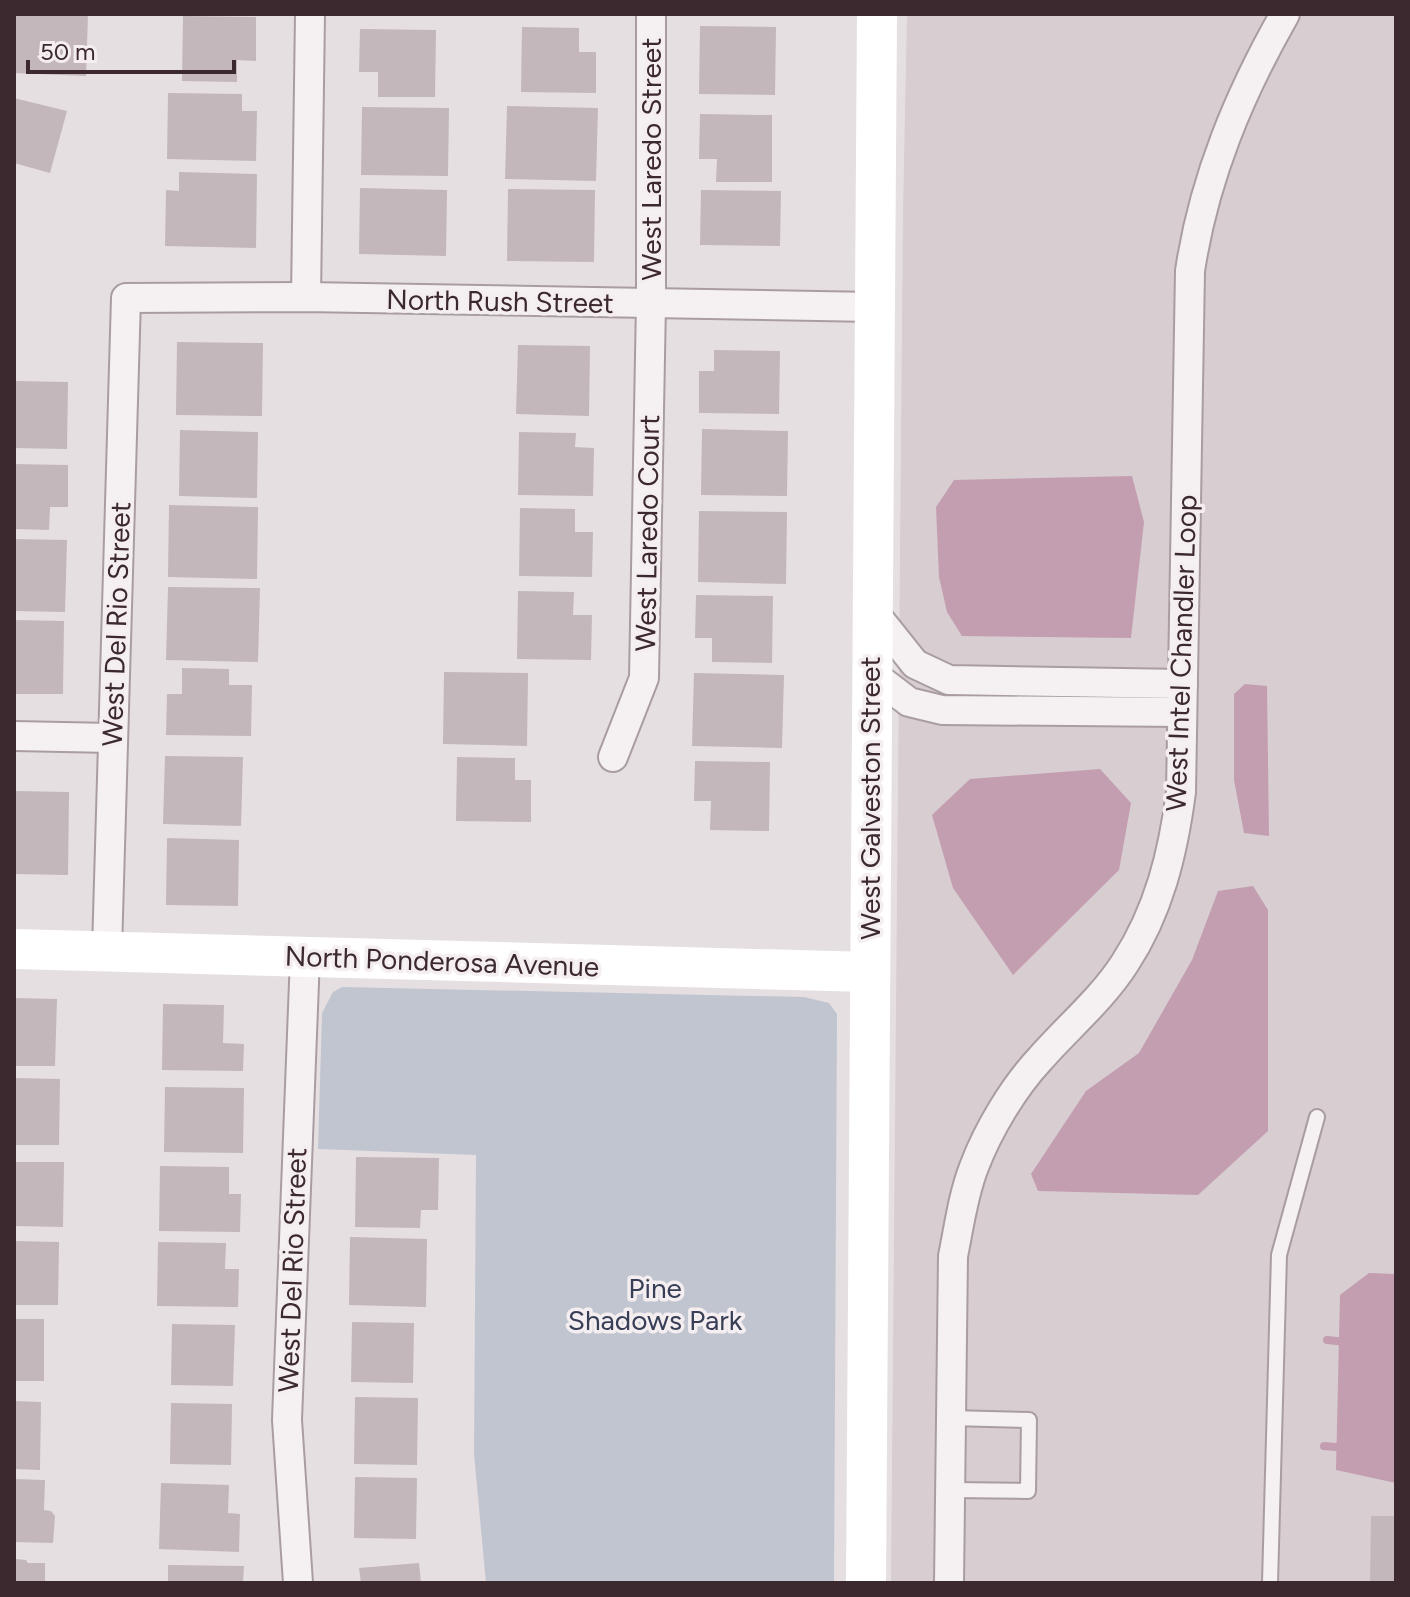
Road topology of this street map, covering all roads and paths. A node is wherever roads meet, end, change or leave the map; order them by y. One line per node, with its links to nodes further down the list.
1 (310, 14): 5 (street)
2 (651, 14): 7 (street, West Laredo Street)
3 (877, 14): 8 (street, West Galveston Street)
4 (1285, 14): 11 (street, West Intel Chandler Loop)
5 (306, 297): 6 (street, North Rush Street); 7 (street, North Rush Street)
6 (126, 298): 13 (street, West Del Rio Street)
7 (651, 303): 8 (street, North Rush Street); 14 (street, West Laredo Court)
8 (874, 307): 9 (street, West Galveston Street)
9 (872, 610): 10 (street, West Galveston Street); 11 (street)
10 (871, 673): 11 (street); 18 (street, West Galveston Street)
11 (1182, 698): 20 (street, West Intel Chandler Loop)
12 (14, 736): 13 (street)
13 (112, 738): 16 (street, West Del Rio Street)
14 (613, 757)
15 (14, 949): 16 (street, North Ponderosa Avenue)
16 (107, 950): 17 (street, North Ponderosa Avenue)
17 (305, 957): 18 (street, North Ponderosa Avenue); 22 (street, West Del Rio Street)
18 (869, 972): 23 (street, West Galveston Street)
19 (1317, 1117): 25 (lane)
20 (950, 1418): 21 (street, West Intel Chandler Loop); 21 (lane)
21 (949, 1490): 24 (street, West Intel Chandler Loop)
22 (298, 1583)
23 (866, 1583)
24 (949, 1583)
25 (1270, 1583)

